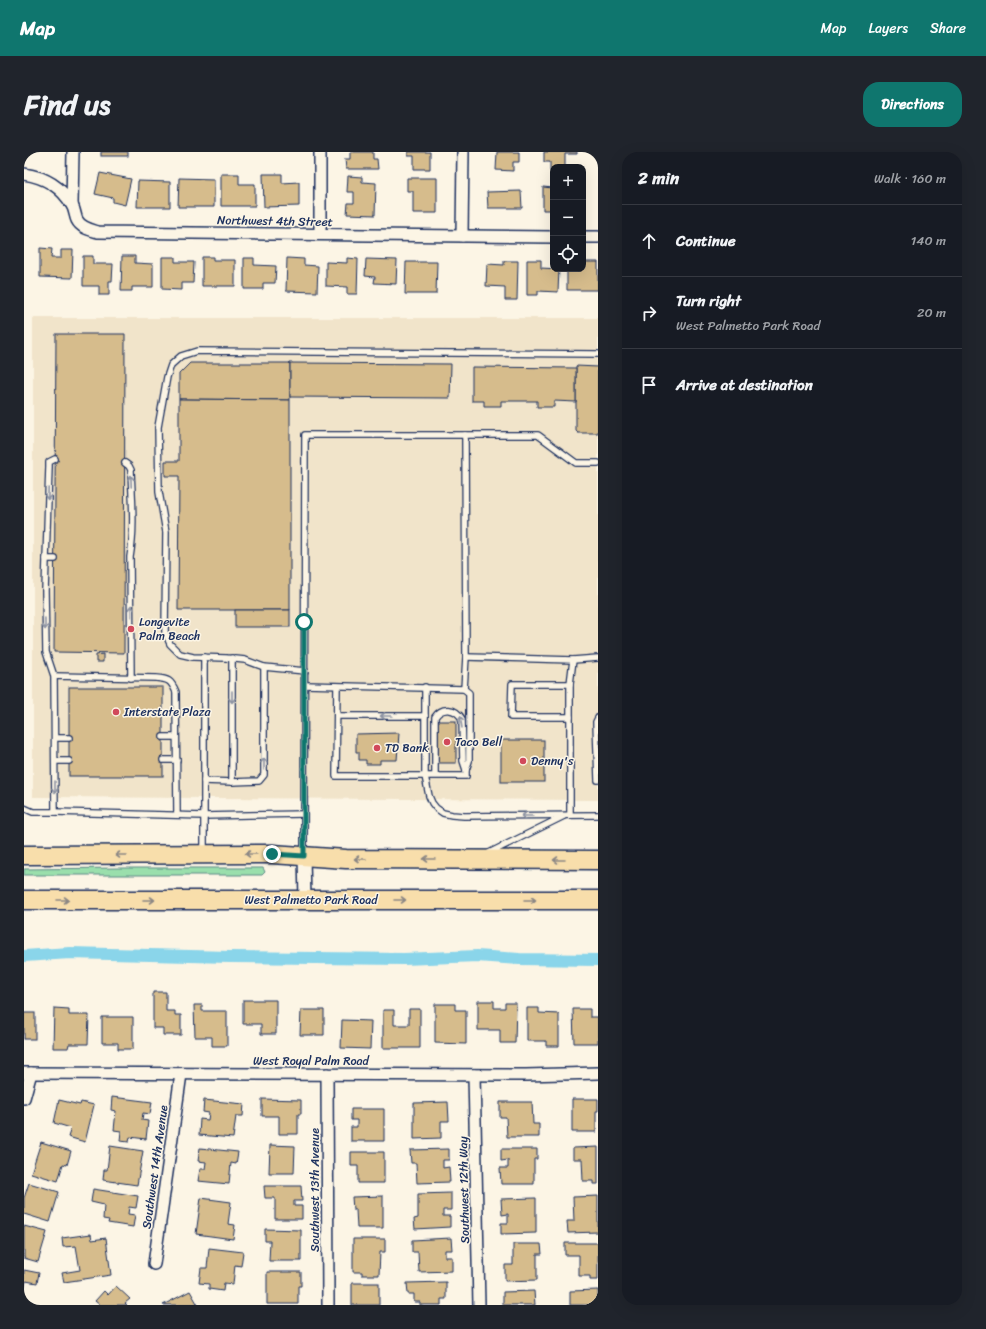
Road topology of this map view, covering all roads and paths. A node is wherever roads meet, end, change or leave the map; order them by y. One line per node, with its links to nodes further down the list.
1 (73, 152): 5 (street)
2 (320, 152): 6 (street)
3 (462, 152): 7 (street)
4 (24, 174): 5 (street, Northwest 4th Street)
5 (72, 205): 6 (street, Northwest 4th Street)
6 (320, 234): 7 (street, Northwest 4th Street)
7 (462, 236): 8 (street, Northwest 4th Street)
8 (550, 237)
9 (586, 237): 10 (street)
10 (598, 237)
11 (598, 354): 18 (lane)
12 (465, 435): 15 (lane); 19 (lane); 24 (lane)
13 (55, 459): 16 (lane, one-way to 16)
14 (125, 463): 26 (lane, one-way to 14)
15 (598, 463)
16 (46, 559): 17 (lane); 25 (lane, one-way to 25)
17 (54, 559)
18 (204, 657): 20 (lane); 48 (lane)
19 (466, 657): 22 (lane); 31 (lane)
20 (232, 658): 23 (lane); 49 (lane, one-way to 49)
21 (598, 658): 22 (lane)
22 (573, 660): 27 (lane)
23 (264, 667): 24 (lane); 49 (lane, one-way to 23)
24 (304, 671): 28 (lane)
25 (54, 676): 26 (lane); 37 (lane)
26 (131, 678): 36 (lane)
27 (570, 684): 34 (lane); 34 (lane)
28 (304, 685): 29 (lane); 52 (lane)
29 (337, 686): 30 (lane); 32 (lane)
30 (426, 687): 31 (lane); 33 (lane)
31 (464, 689): 44 (lane)
32 (337, 716): 33 (lane, one-way to 32); 45 (lane)
33 (425, 716): 45 (lane)
34 (570, 717): 54 (lane)
35 (598, 718): 47 (lane)
36 (176, 737): 39 (lane); 41 (lane)
37 (55, 738): 38 (lane); 42 (lane)
38 (69, 738)
39 (163, 738)
40 (163, 760): 41 (lane)
41 (176, 760): 53 (lane)
42 (55, 761): 43 (lane); 51 (lane, one-way to 51)
43 (69, 761)
44 (466, 773): 46 (lane); 46 (lane, one-way to 46)
45 (425, 776): 46 (lane); 54 (lane, one-way to 45)
46 (435, 776)
47 (598, 780)
48 (204, 781): 49 (lane); 56 (lane)
49 (232, 782)
50 (24, 808): 51 (lane)
51 (55, 812): 53 (lane)
52 (304, 814): 56 (lane); 59 (lane)
53 (177, 815): 56 (lane)
54 (568, 815): 55 (lane); 60 (lane)
55 (598, 815)
56 (204, 816): 58 (lane)
57 (24, 855): 58 (main road, one-way to 57)
58 (204, 855): 59 (main road, one-way to 58)
59 (304, 856): 60 (main road, one-way to 59); 63 (street)
60 (476, 859): 61 (main road, one-way to 60)
61 (598, 860)
62 (24, 900): 63 (main road, West Palmetto Park Road, one-way to 63)
63 (304, 900): 64 (main road, West Palmetto Park Road, one-way to 64)
64 (598, 900)
65 (28, 1073): 67 (street, West Royal Palm Road); 70 (street)
66 (598, 1073): 69 (street, West Royal Palm Road)
67 (181, 1074): 68 (street, West Royal Palm Road); 71 (street, Southwest 14th Avenue)
68 (328, 1074): 69 (street, West Royal Palm Road); 72 (street, Southwest 13th Avenue)
69 (474, 1075): 73 (street, Southwest 12th Way)
70 (24, 1098)
71 (154, 1264)
72 (328, 1305)
73 (479, 1305)

